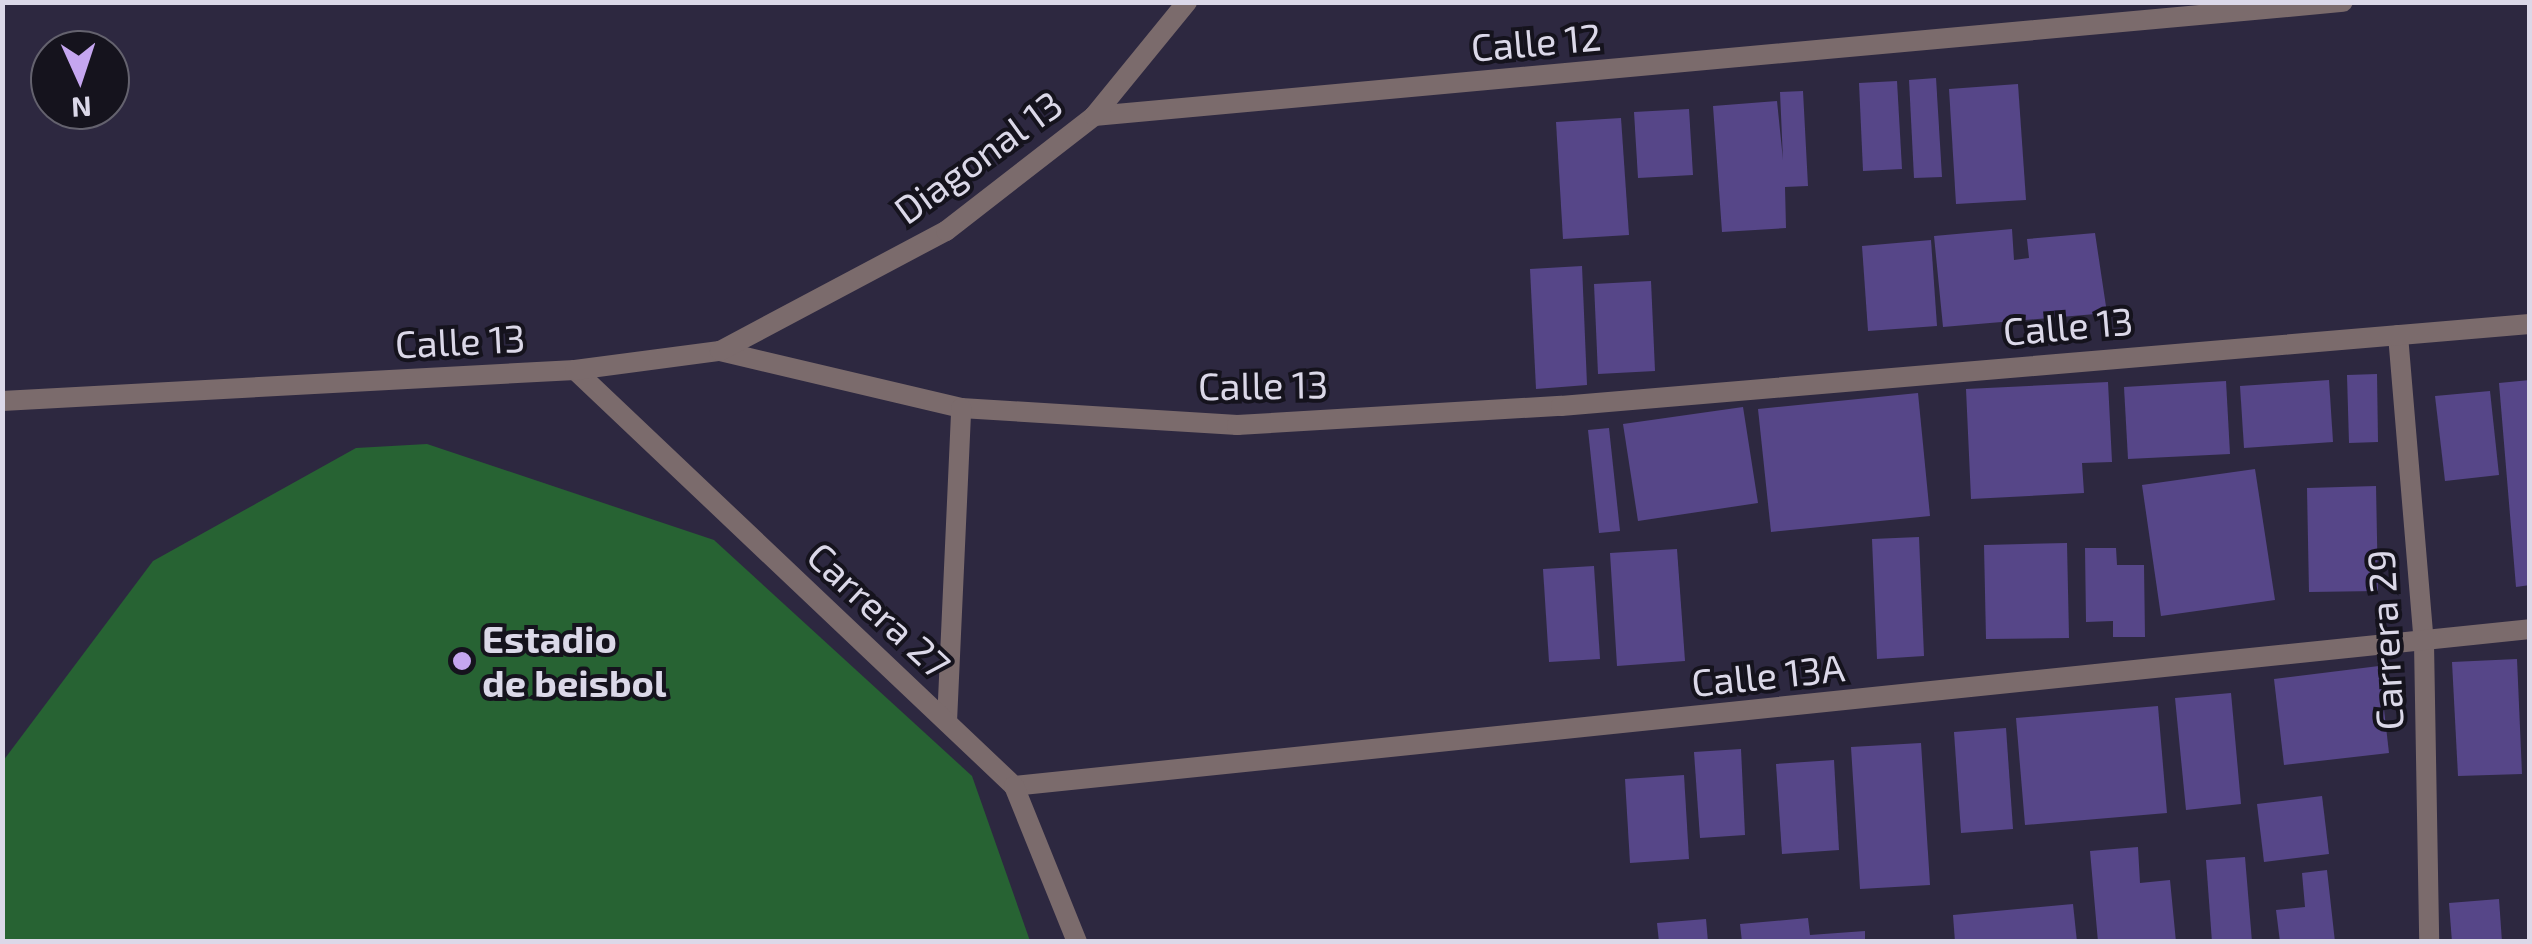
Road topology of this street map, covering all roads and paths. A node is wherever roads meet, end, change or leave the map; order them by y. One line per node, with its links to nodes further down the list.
1 (1187, 2): 3 (street, Diagonal 13)
2 (2343, 2): 3 (street, Calle 12)
3 (1094, 116): 6 (street, Diagonal 13)
4 (2530, 324): 5 (street, Calle 13)
5 (2398, 335): 9 (street, Calle 13); 11 (street, Carrera 29)
6 (720, 351): 7 (street, Calle 13); 9 (street, Calle 13)
7 (574, 370): 8 (street, Calle 13); 12 (street, Carrera 27)
8 (2, 401)
9 (961, 408): 12 (street)
10 (2530, 629): 11 (street, Calle 13A)
11 (2424, 643): 13 (street, Calle 13A); 15 (street, Carrera 29)
12 (946, 722): 13 (street, Carrera 27)
13 (1014, 786): 14 (street, Carrera 27)
14 (1077, 942)
15 (2430, 942)

